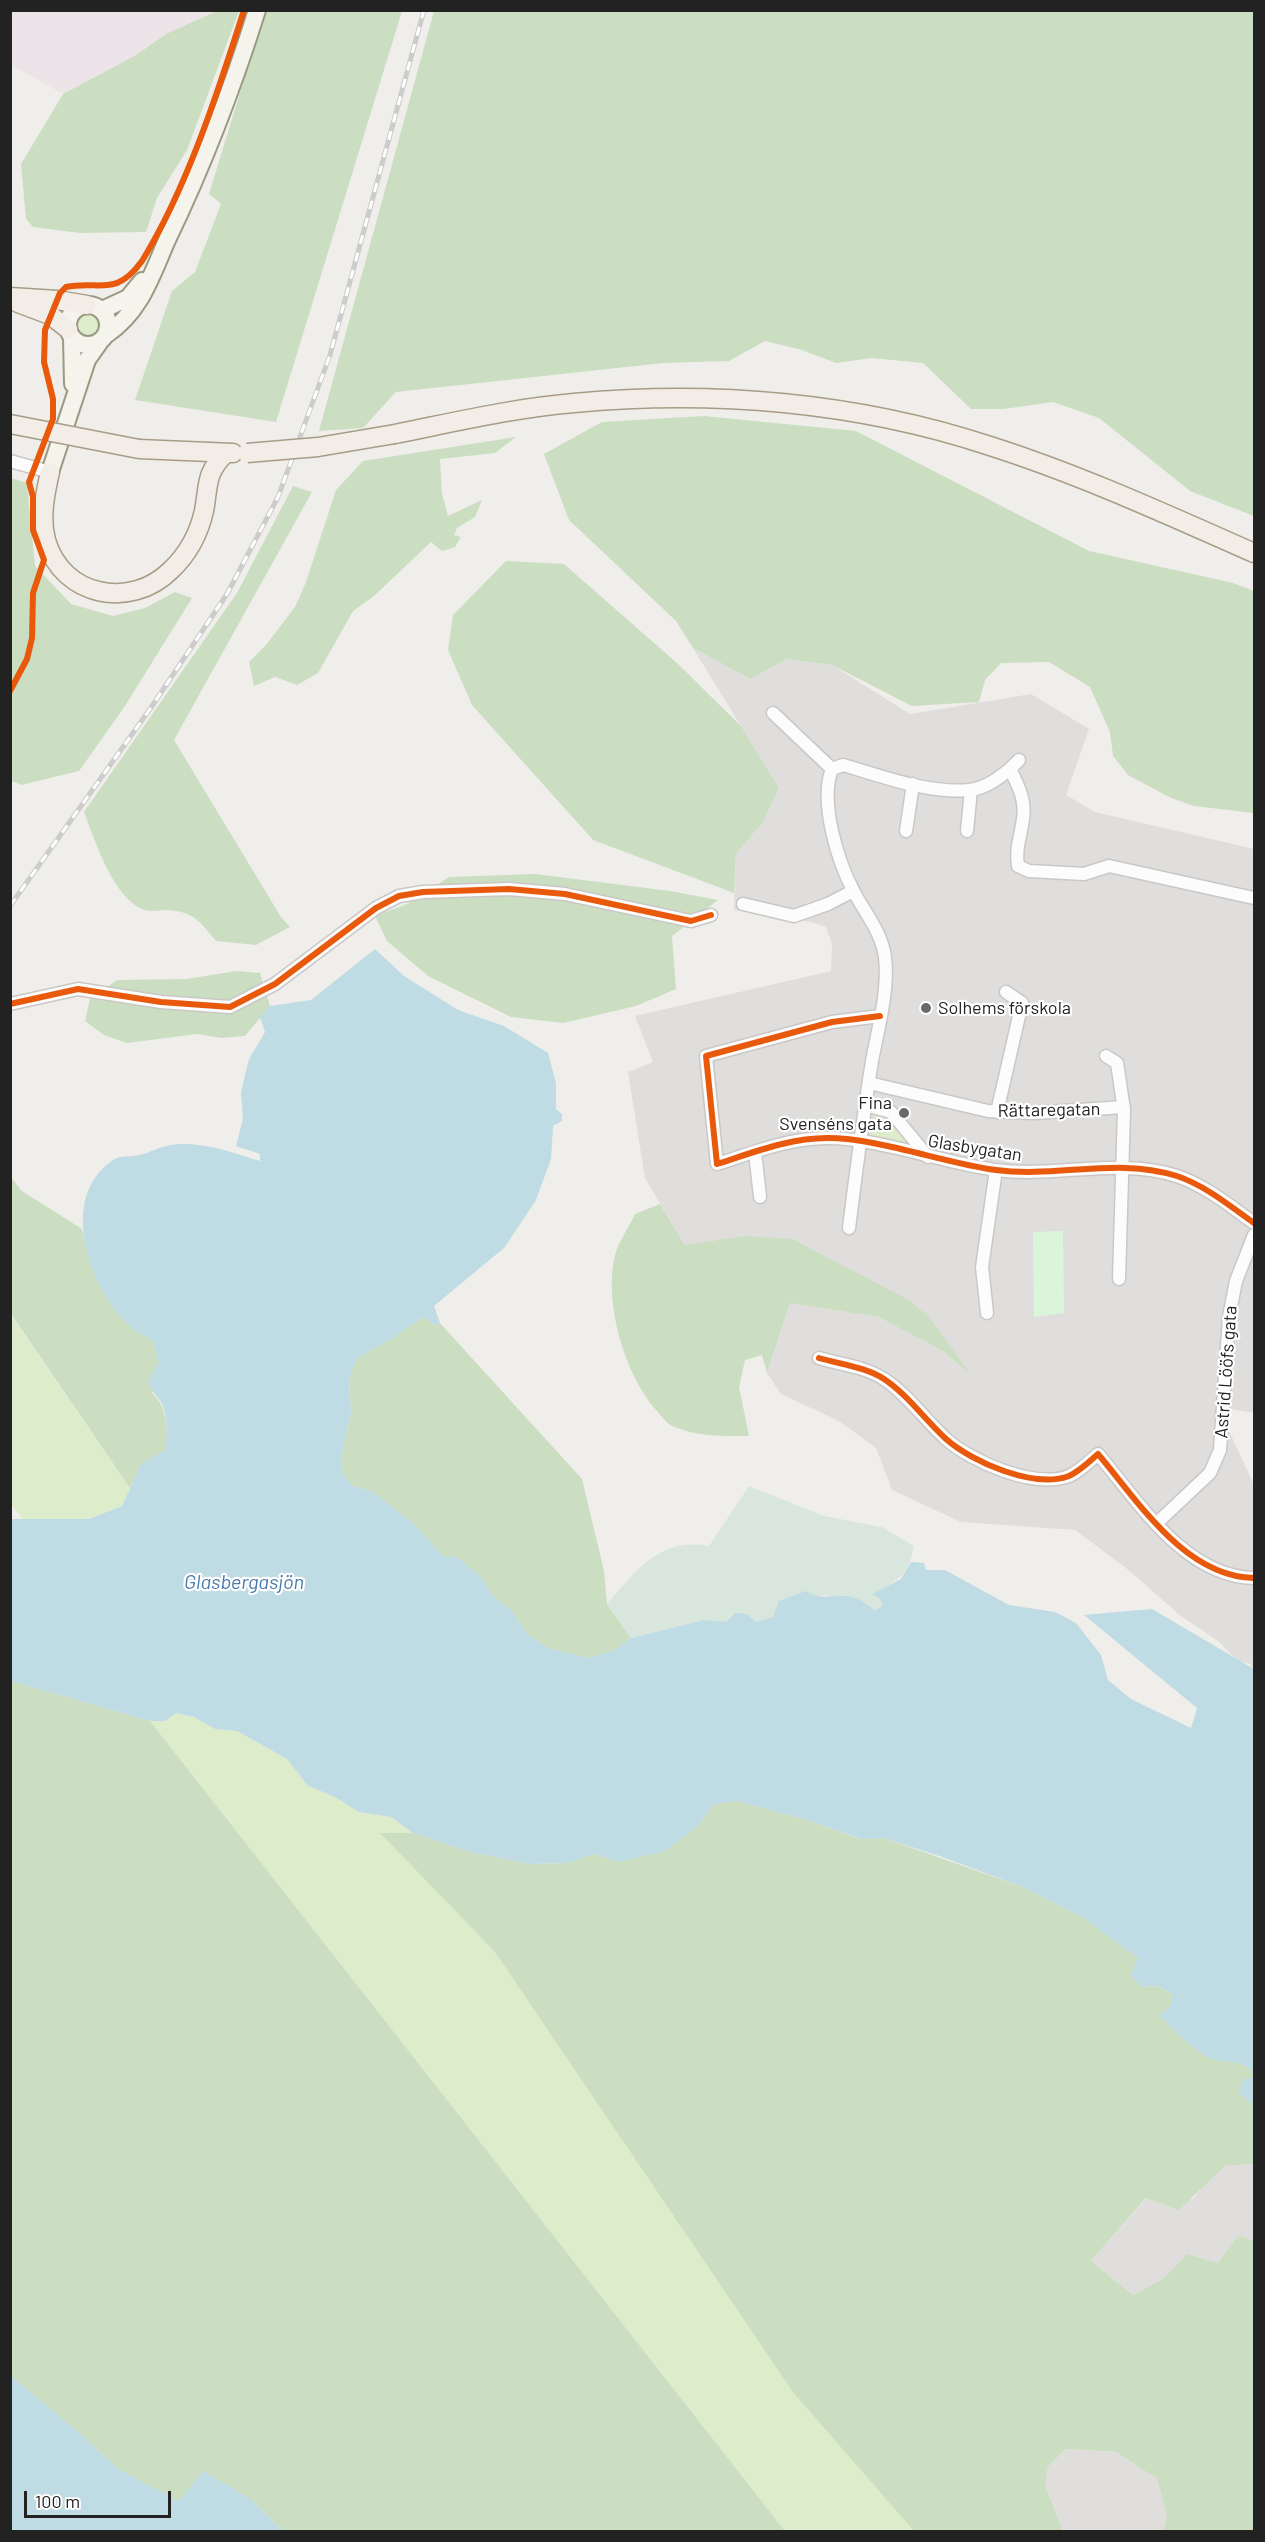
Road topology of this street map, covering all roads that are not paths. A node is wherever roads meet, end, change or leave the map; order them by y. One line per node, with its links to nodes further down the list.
1 (257, 10): 2 (street)
2 (161, 253): 4 (street); 6 (street)
3 (10, 299): 4 (main road); 5 (main road)
4 (95, 308): 5 (street); 6 (street)
5 (70, 333): 6 (street); 7 (street)
6 (103, 338): 7 (street)
7 (69, 412): 12 (street)
8 (10, 424): 9 (main road, bridge)
9 (187, 452): 10 (main road); 13 (main road)
10 (226, 453): 13 (main road); 14 (main road, bridge)
11 (10, 461): 12 (street)
12 (50, 472): 13 (main road)
13 (207, 480)
14 (1254, 553)
15 (773, 713): 16 (street)
16 (832, 769): 17 (street); 21 (street)
17 (912, 784): 18 (street); 19 (street)
18 (971, 790): 20 (street); 22 (street)
19 (906, 831)
20 (967, 831)
21 (853, 891): 23 (street); 27 (street)
22 (1254, 898)
23 (743, 904)
24 (711, 915): 26 (street)
25 (1006, 992): 32 (street)
26 (10, 1004)
27 (880, 1016): 29 (street); 34 (street, Glasbygatan)
28 (1106, 1056): 31 (street)
29 (869, 1083): 30 (street); 32 (street, Rättaregatan)
30 (865, 1105): 33 (street); 35 (street)
31 (1124, 1107): 32 (street, Rättaregatan); 36 (street)
32 (997, 1112)
33 (859, 1142): 34 (street, Glasbygatan); 35 (street, Glasbygatan); 40 (street)
34 (755, 1152): 38 (street)
35 (928, 1157): 37 (street, Glasbygatan)
36 (1123, 1167): 37 (street, Glasbygatan); 39 (street, Glasbygatan); 42 (street)
37 (996, 1170): 43 (street)
38 (760, 1197)
39 (1254, 1223)
40 (849, 1228)
41 (1254, 1236): 45 (street, Astrid Lööfs gata)
42 (1119, 1279)
43 (987, 1313)
44 (819, 1358): 45 (street)
45 (1157, 1523): 46 (street)
46 (1254, 1578)

